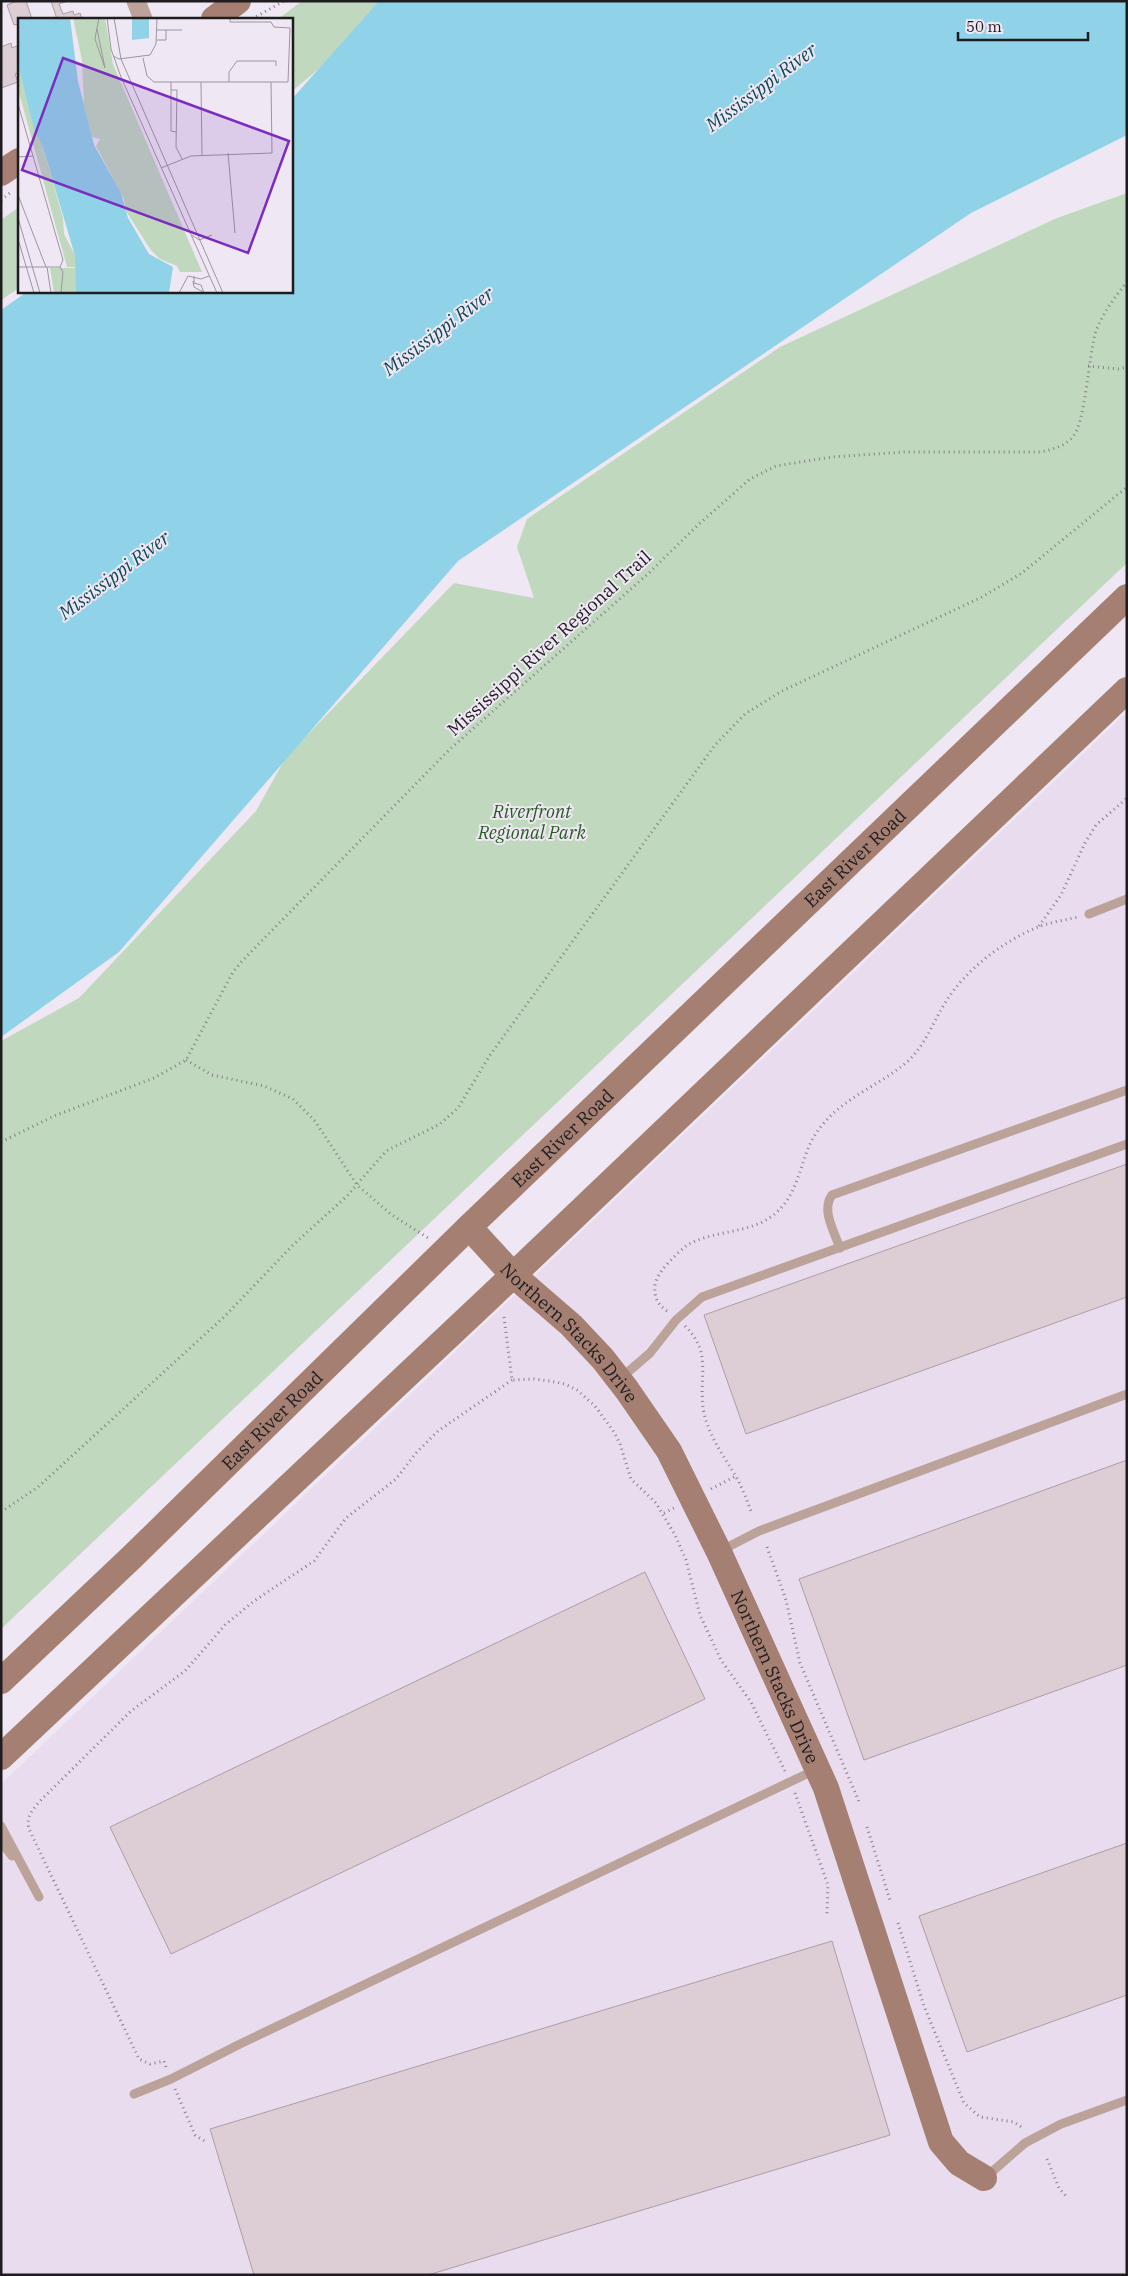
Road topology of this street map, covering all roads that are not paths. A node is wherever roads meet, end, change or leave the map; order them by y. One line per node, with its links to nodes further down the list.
1 (136, 1): 3 (street)
2 (238, 1): 4 (street)
3 (143, 18)
4 (215, 18)
5 (18, 162): 6 (street)
6 (1, 174)
7 (1127, 597): 13 (street, East River Road)
8 (1127, 690): 15 (street)
9 (1127, 899): 10 (lane)
10 (1089, 914)
11 (1127, 1090): 14 (lane)
12 (1127, 1144): 14 (lane)
13 (469, 1227): 15 (street, Northern Stacks Drive); 19 (street, East River Road)
14 (840, 1248): 16 (lane)
15 (514, 1274): 16 (street, Northern Stacks Drive); 22 (street)
16 (619, 1380): 18 (street, Northern Stacks Drive)
17 (1127, 1394): 18 (lane)
18 (719, 1552): 23 (street, Northern Stacks Drive)
19 (40, 1643): 20 (street, East River Road); 21 (street)
20 (1, 1680)
21 (1, 1700)
22 (6, 1757)
23 (818, 1769): 26 (lane); 28 (street, Northern Stacks Drive)
24 (1, 1826): 25 (lane)
25 (1, 1842)
26 (134, 2094)
27 (1127, 2100): 28 (lane)
28 (984, 2178)

